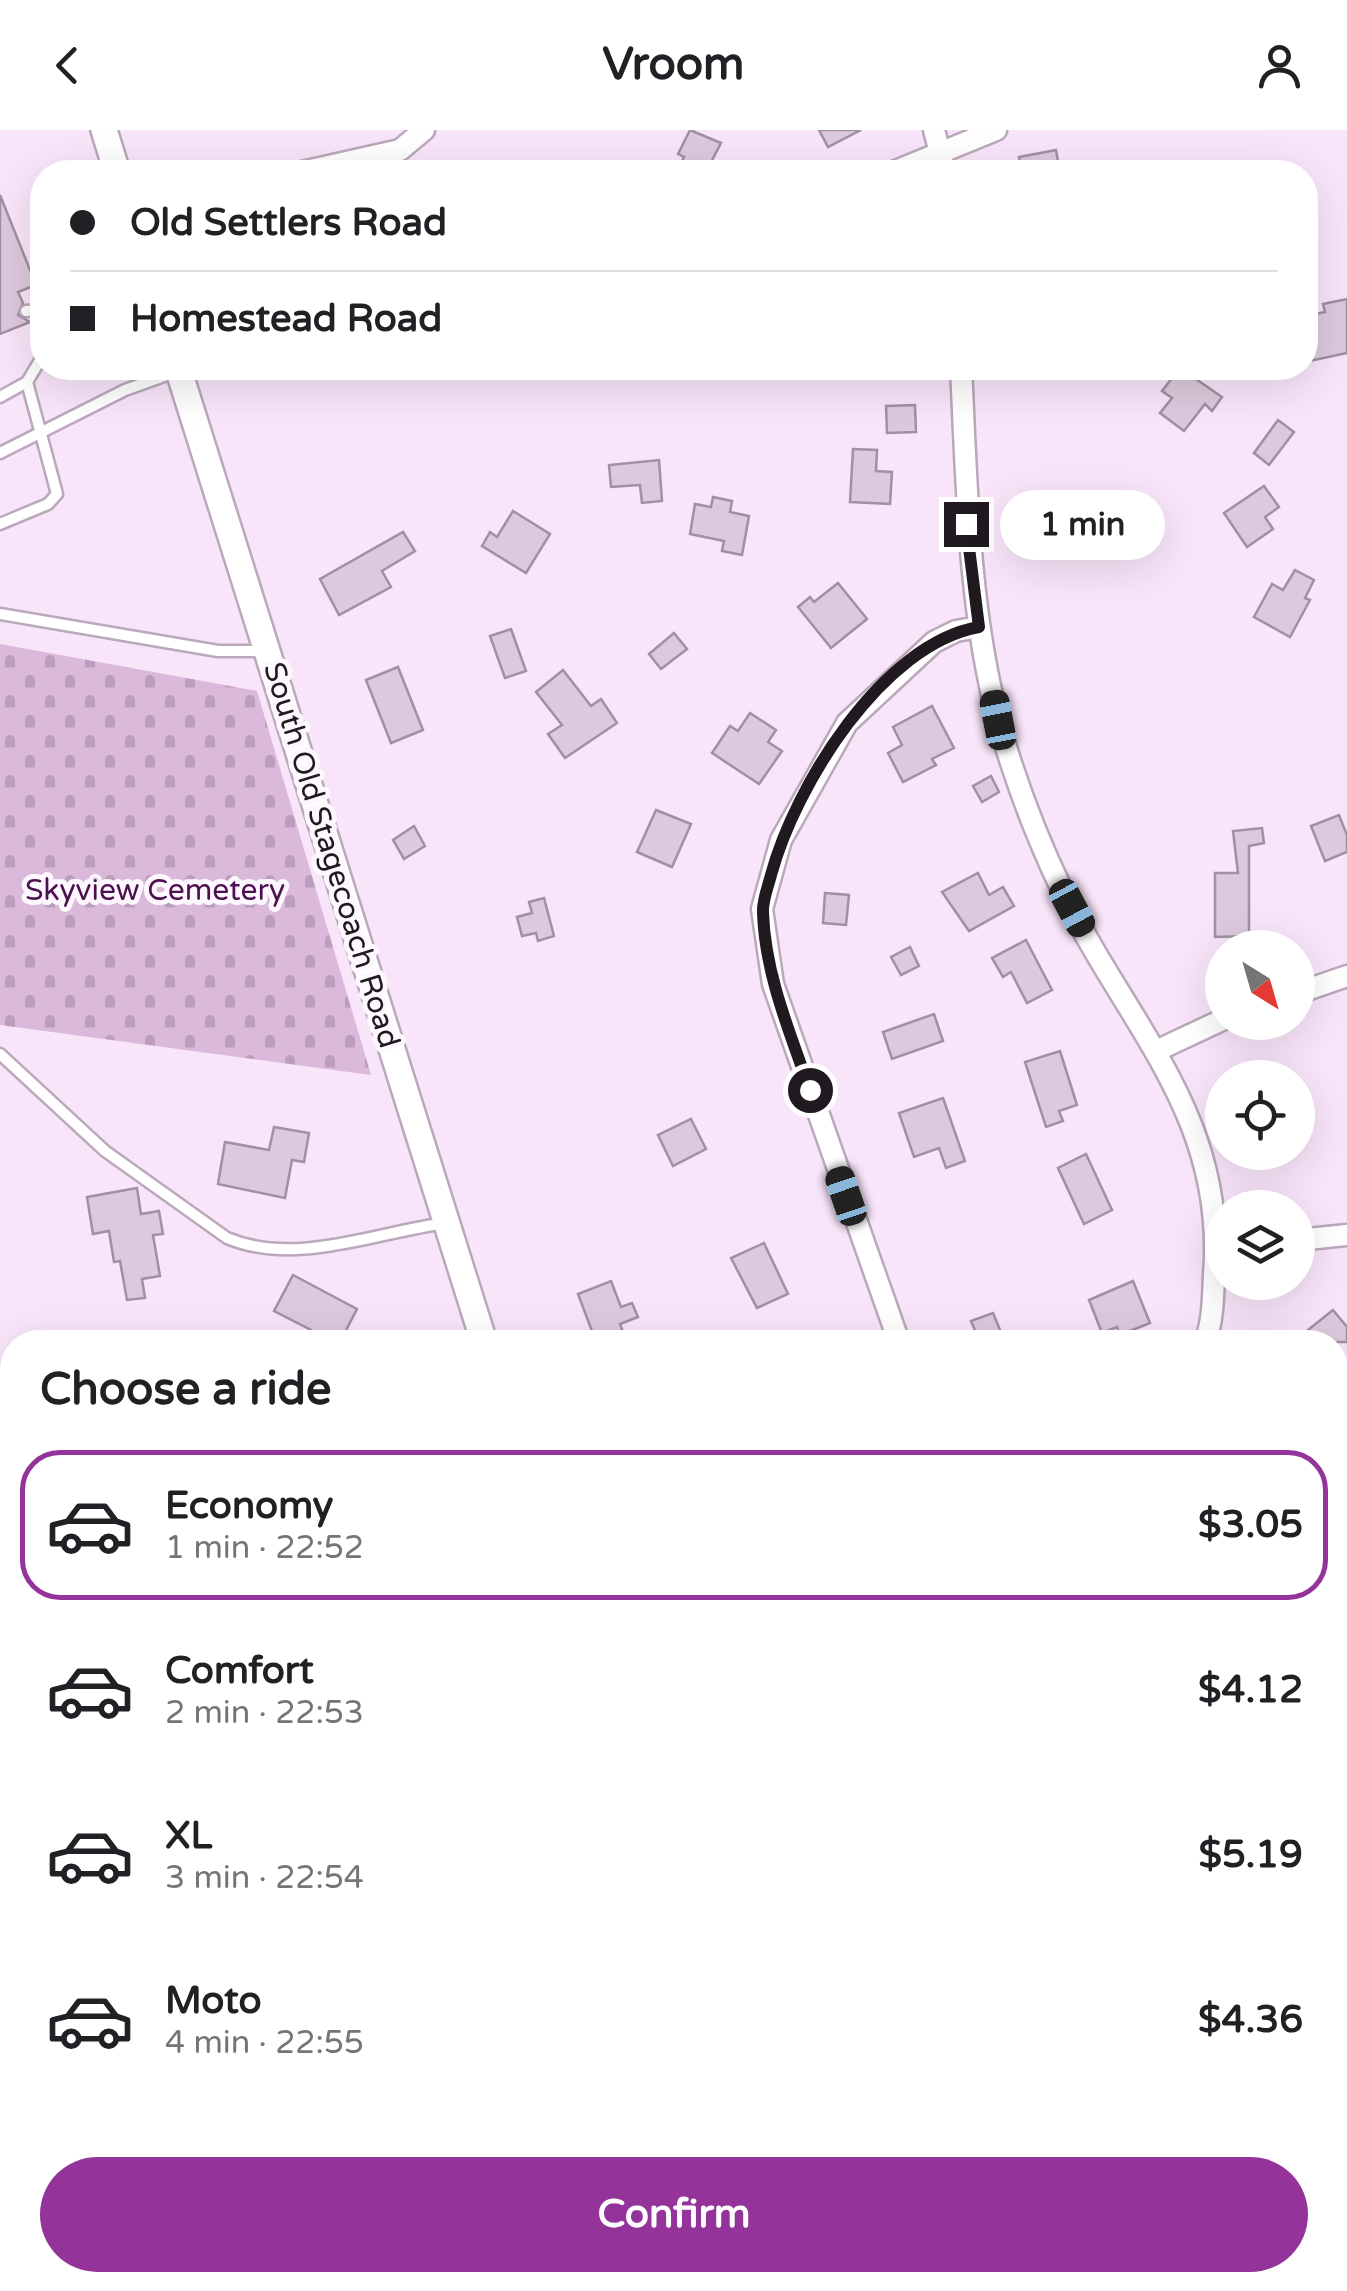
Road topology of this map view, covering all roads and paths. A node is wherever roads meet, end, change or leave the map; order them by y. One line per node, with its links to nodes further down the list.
1 (104, 130): 5 (street)
2 (424, 130): 6 (street)
3 (934, 130): 7 (street)
4 (996, 130): 8 (street)
5 (114, 160)
6 (355, 160)
7 (943, 160)
8 (949, 160)
9 (26, 311): 10 (lane)
10 (30, 311)
11 (30, 377): 16 (lane)
12 (0, 380): 17 (lane)
13 (154, 380): 18 (lane)
14 (182, 380): 23 (street, South Old Stagecoach Road)
15 (962, 380): 22 (street)
16 (27, 382): 17 (lane); 18 (lane)
17 (2, 396)
18 (41, 430): 19 (lane); 20 (lane)
19 (0, 453)
20 (0, 524)
21 (0, 614): 23 (lane)
22 (979, 627): 27 (street); 35 (street)
23 (268, 651): 30 (street, South Old Stagecoach Road)
24 (1347, 976): 25 (street)
25 (1315, 987)
26 (1205, 1028): 27 (street)
27 (1156, 1051): 29 (street)
28 (0, 1054): 30 (lane)
29 (1210, 1190)
30 (447, 1222): 34 (street, South Old Stagecoach Road)
31 (1347, 1234): 32 (street)
32 (1315, 1238)
33 (1212, 1300): 36 (street)
34 (480, 1330)
35 (895, 1330)
36 (1207, 1330)

